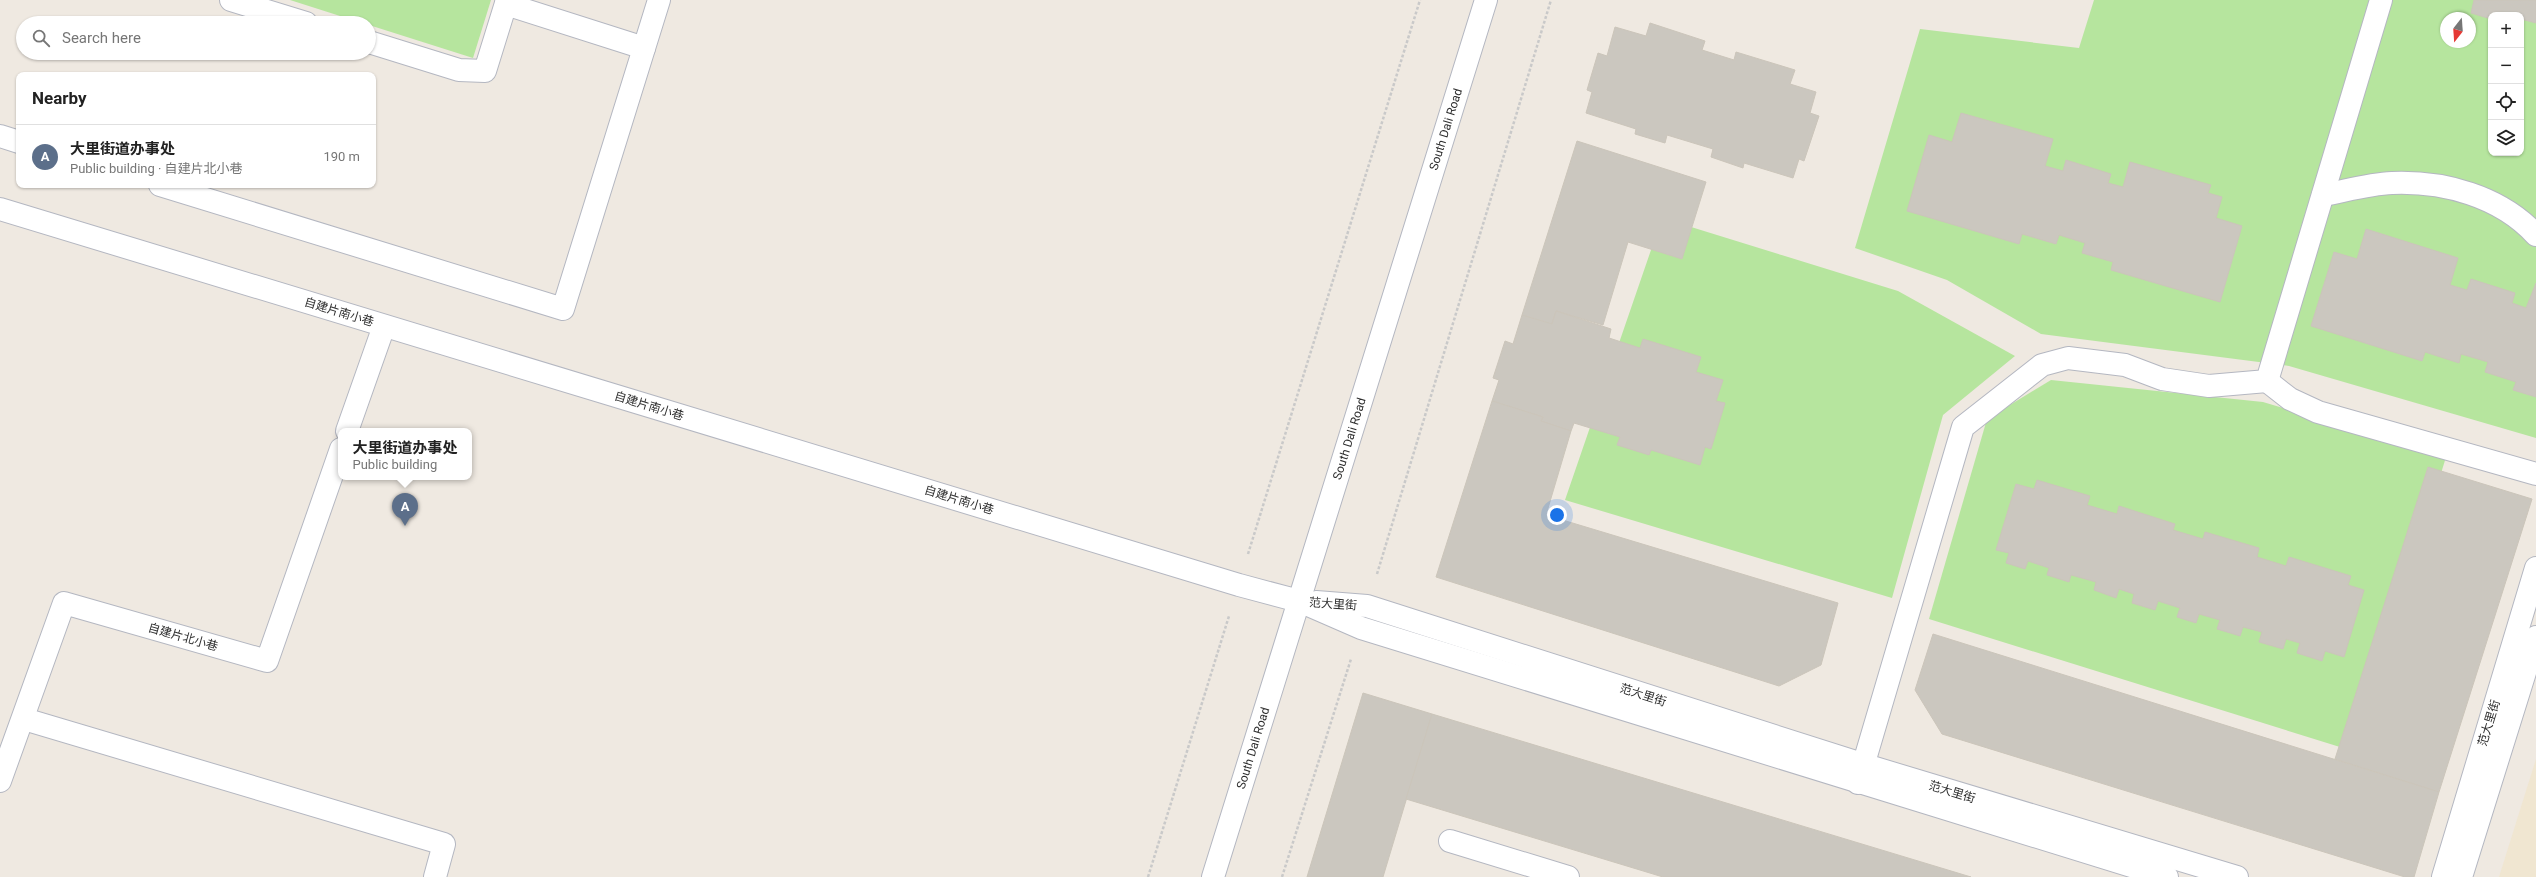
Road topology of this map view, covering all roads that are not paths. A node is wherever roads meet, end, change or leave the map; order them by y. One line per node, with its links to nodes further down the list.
1 (231, 0): 6 (street)
2 (659, 0): 8 (street)
3 (1486, 0): 21 (street, South Dali Road)
4 (2380, 0): 12 (street)
5 (507, 2): 7 (street); 8 (street)
6 (283, 16)
7 (376, 44)
8 (644, 48): 11 (street)
9 (0, 136): 10 (street)
10 (16, 141)
11 (170, 188)
12 (2322, 195): 14 (street); 16 (street)
13 (0, 209): 15 (street, 自建片南小巷)
14 (2536, 235)
15 (384, 326): 17 (street); 21 (street, 自建片南小巷)
16 (2267, 381): 19 (street); 24 (street)
17 (348, 428)
18 (338, 458): 23 (street, 自建片北小巷)
19 (2536, 474)
20 (2536, 568): 32 (street, 范大里街)
21 (1299, 601): 24 (street, 范大里街); 24 (street, 范大里街); 28 (street, South Dali Road)
22 (2536, 637): 33 (street, 范大里街)
23 (24, 719): 25 (street, 自建片北小巷); 27 (street)
24 (1862, 774): 30 (street, 范大里街); 31 (street, 范大里街)
25 (0, 781)
26 (1450, 841): 29 (street)
27 (435, 877)
28 (1213, 877)
29 (1568, 877)
30 (2167, 877)
31 (2237, 877)
32 (2443, 877)
33 (2460, 877)

